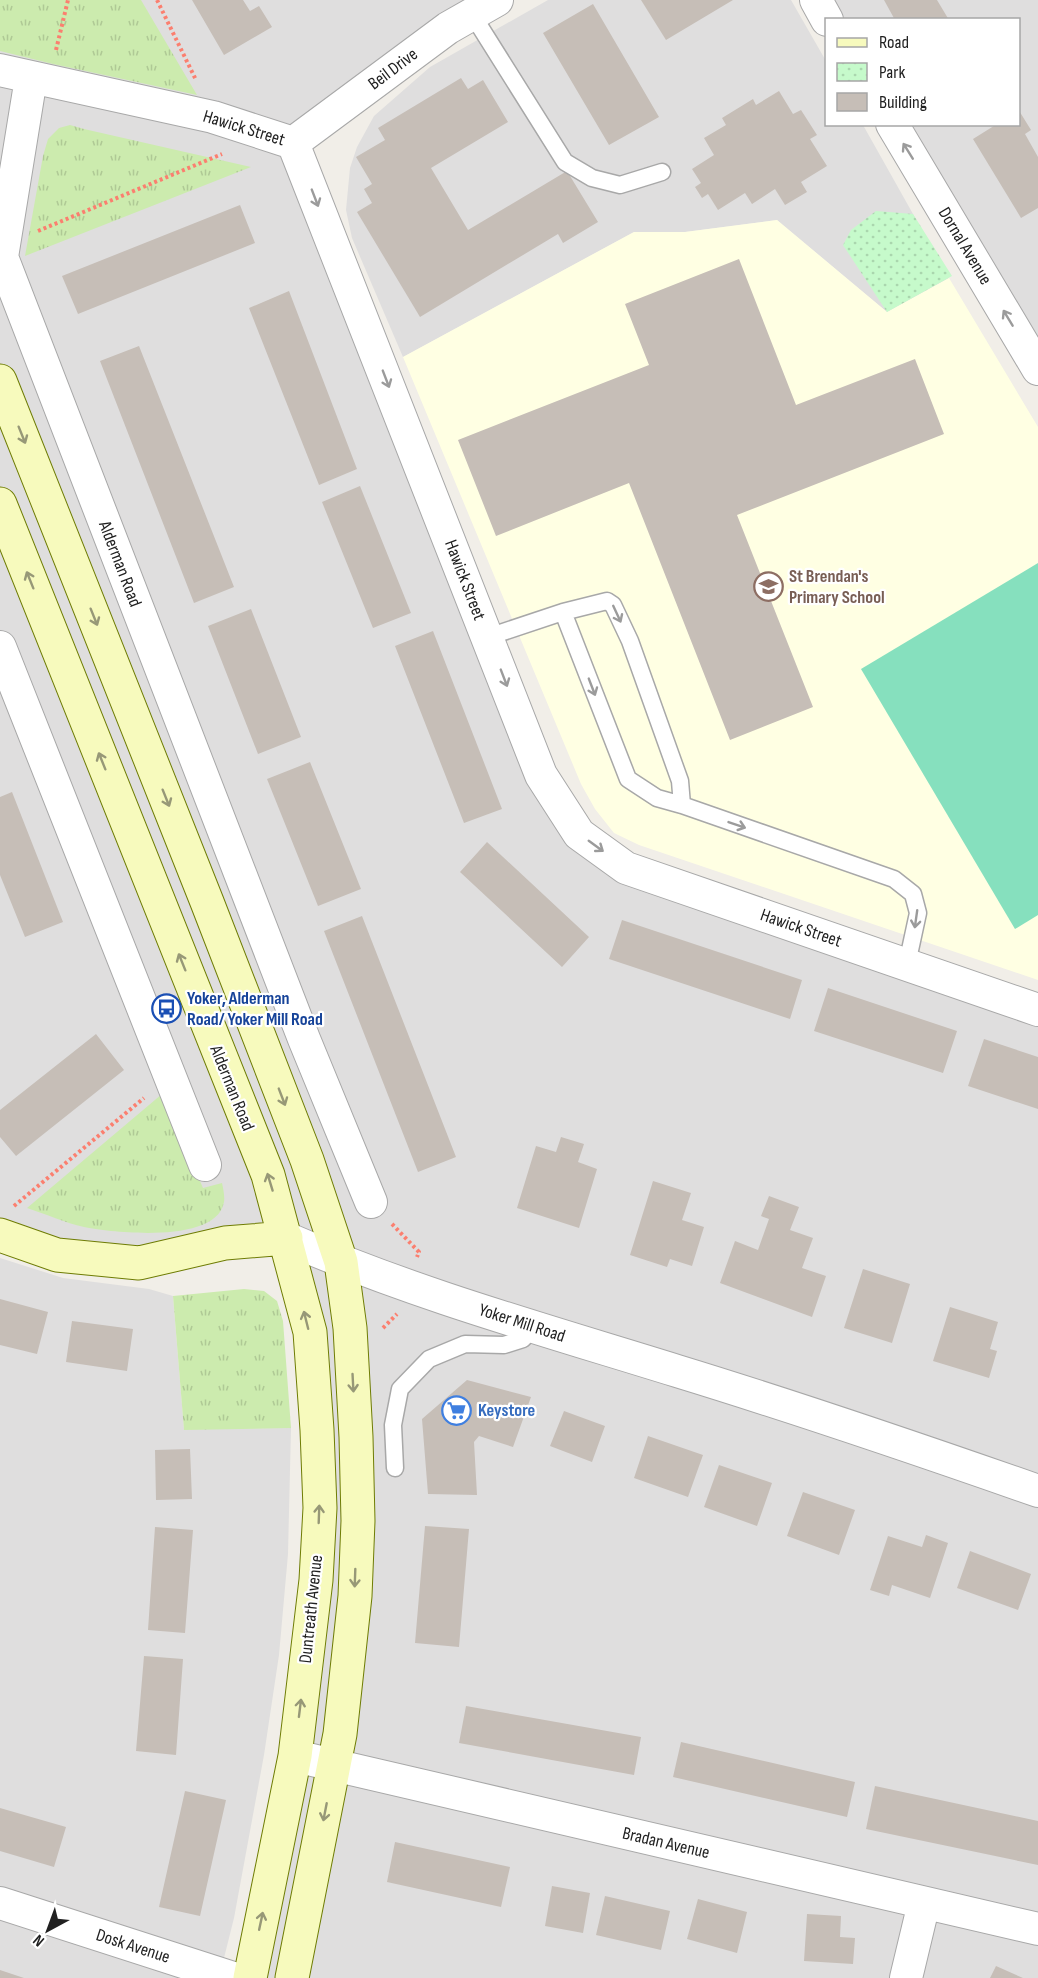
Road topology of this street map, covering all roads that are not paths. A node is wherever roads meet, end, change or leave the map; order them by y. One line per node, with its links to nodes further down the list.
1 (816, 0): 3 (street)
2 (484, 7): 7 (street, Beil Drive); 8 (lane)
3 (826, 18)
4 (0, 70): 5 (street, Hawick Street)
5 (32, 78): 7 (street, Hawick Street); 18 (street, Alderman Road)
6 (893, 126): 9 (street, Dornal Avenue, one-way to 6)
7 (280, 139): 13 (street, Hawick Street, one-way to 13)
8 (662, 172)
9 (1038, 369)
10 (0, 381): 19 (street, one-way to 19)
11 (0, 504): 23 (street, Alderman Road, one-way to 11)
12 (563, 612): 13 (lane); 15 (lane, one-way to 15); 15 (lane, one-way to 15)
13 (488, 637): 16 (street, Hawick Street, one-way to 16)
14 (0, 647): 20 (street)
15 (682, 806): 16 (lane, one-way to 16)
16 (906, 964): 17 (street, Hawick Street)
17 (1038, 1010)
18 (304, 1039): 19 (street); 21 (street, Alderman Road)
19 (265, 1053): 24 (street, one-way to 24)
20 (205, 1165)
21 (371, 1202)
22 (4, 1223): 23 (street, Yoker Mill Road)
23 (286, 1238): 24 (street, Yoker Mill Road); 28 (street, Duntreath Avenue, one-way to 23)
24 (341, 1262): 25 (street, Yoker Mill Road); 29 (street, one-way to 29)
25 (533, 1326): 26 (lane); 27 (street, Yoker Mill Road)
26 (395, 1468)
27 (1038, 1491)
28 (295, 1756): 29 (street, Bradan Avenue); 34 (street, Duntreath Avenue, one-way to 28)
29 (334, 1765): 30 (street, Bradan Avenue); 35 (street, one-way to 35)
30 (924, 1903): 32 (street, Bradan Avenue); 36 (street)
31 (0, 1904): 33 (street, Dosk Avenue)
32 (1038, 1929)
33 (233, 1978)
34 (250, 1978)
35 (292, 1978)
36 (906, 1978)

